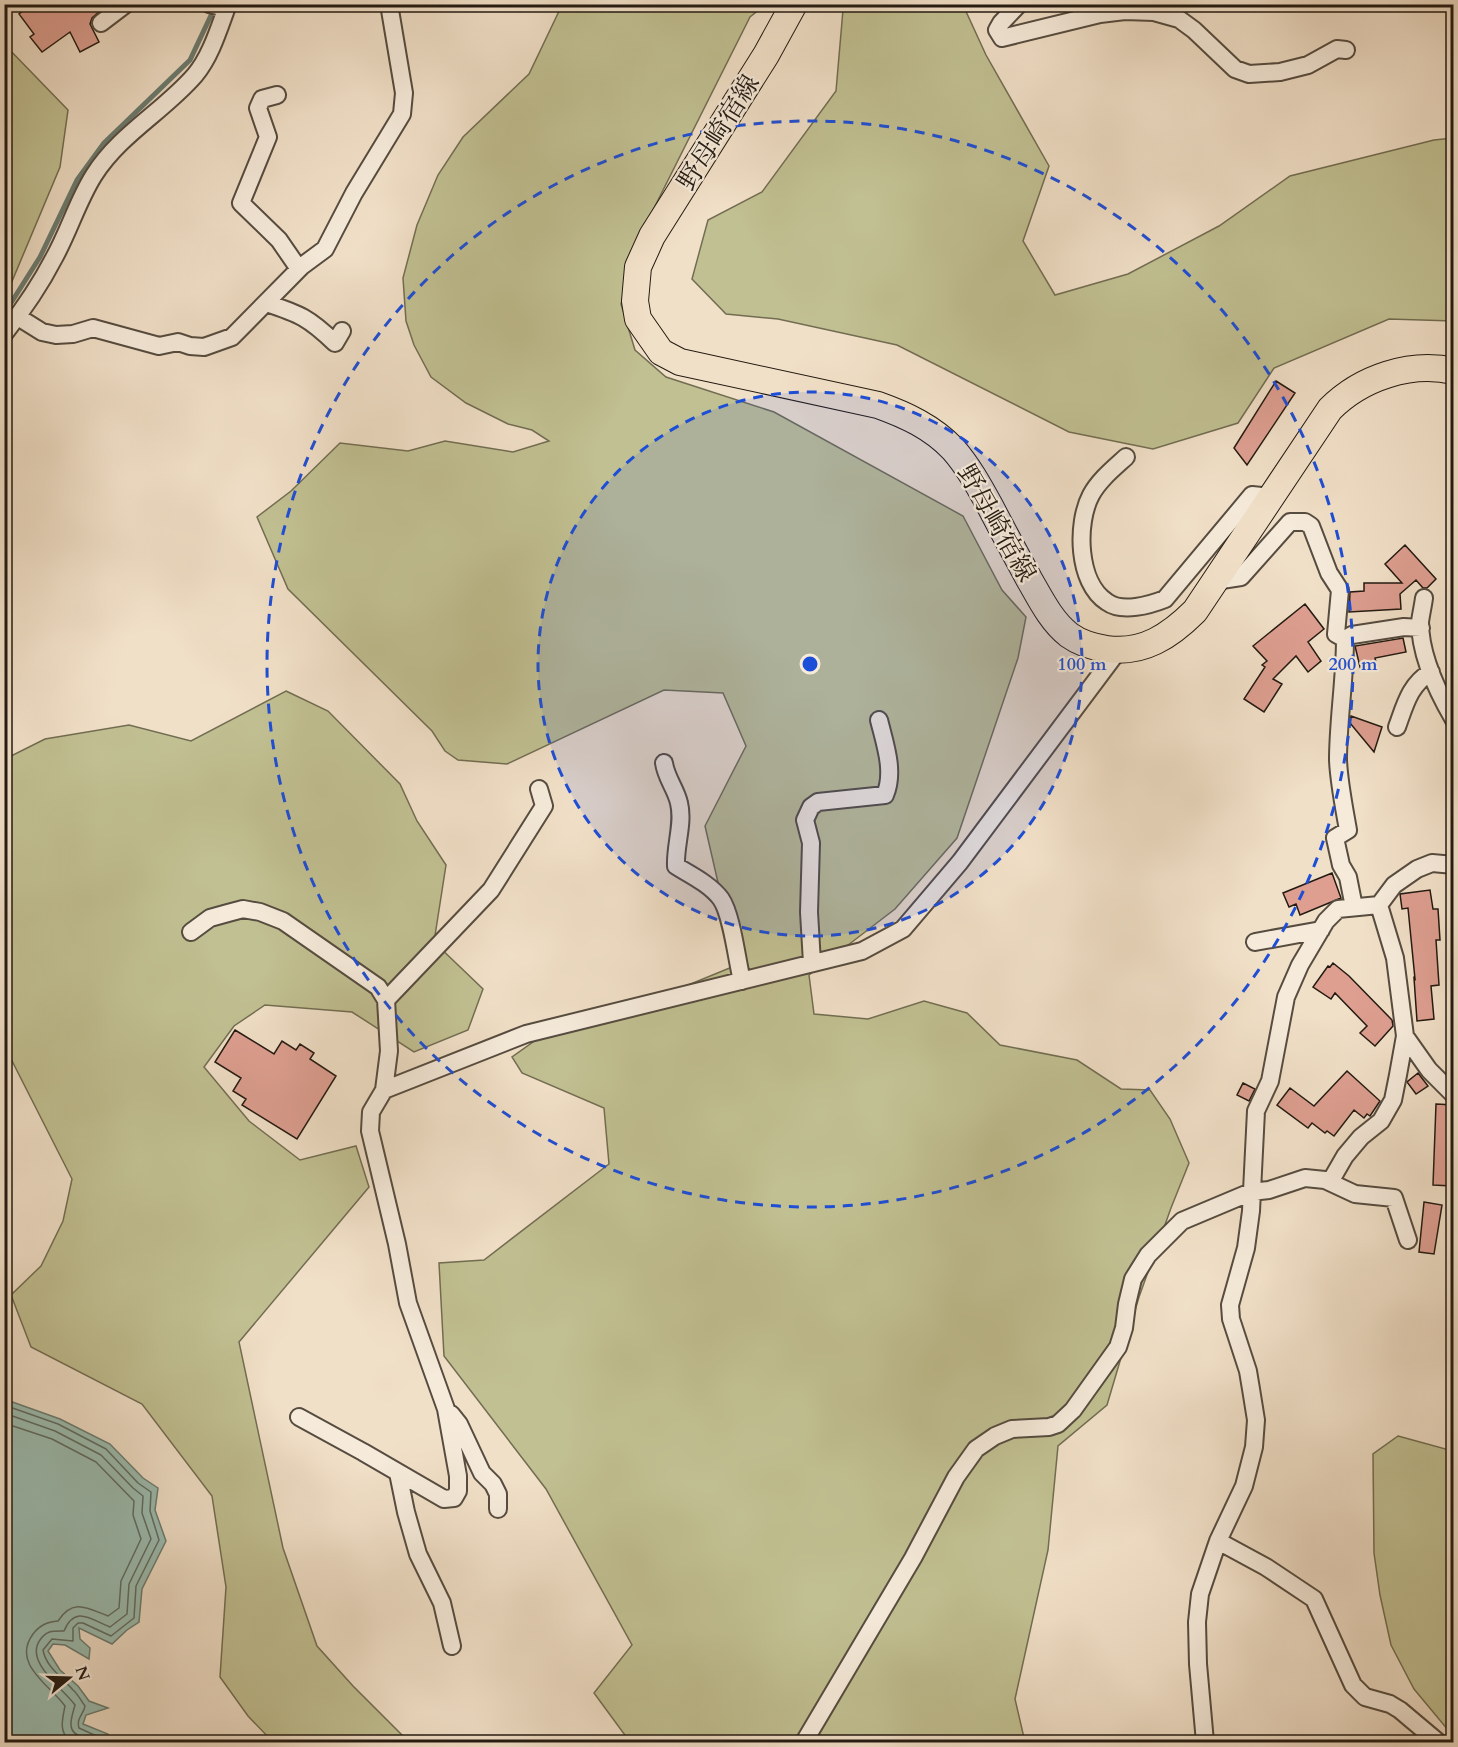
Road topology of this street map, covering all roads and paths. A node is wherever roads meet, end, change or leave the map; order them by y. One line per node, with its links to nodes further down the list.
1 (126, 4): 6 (street)
2 (389, 4): 9 (street)
3 (794, 4): 21 (main road, 野母崎宿線)
4 (1019, 4): 7 (street)
5 (220, 6): 11 (street)
6 (101, 23)
7 (1346, 50)
8 (277, 94): 9 (street)
9 (299, 269): 10 (street)
10 (266, 303): 11 (street); 12 (street)
11 (18, 317): 13 (street)
12 (342, 331)
13 (4, 334)
14 (1454, 371): 16 (main road, 野母崎宿線)
15 (1126, 457): 16 (street)
16 (1271, 497): 17 (main road, 野母崎宿線)
17 (1215, 581): 20 (street); 21 (main road, 野母崎宿線)
18 (1424, 598): 19 (street)
19 (1421, 628): 20 (street); 22 (street)
20 (1345, 639): 30 (street)
21 (1118, 651): 34 (street)
22 (1431, 672): 24 (street); 25 (street)
23 (879, 720): 34 (street)
24 (1454, 720)
25 (1397, 726)
26 (664, 763): 35 (street)
27 (539, 789): 36 (street)
28 (1454, 865): 29 (street)
29 (1379, 905): 30 (street); 37 (street)
30 (1354, 907): 31 (street)
31 (1321, 930): 33 (street); 41 (street)
32 (191, 932): 36 (street)
33 (1255, 942)
34 (812, 963): 35 (street)
35 (742, 981): 38 (street)
36 (386, 1000): 38 (street)
37 (1405, 1036): 39 (street); 40 (street)
38 (384, 1090): 43 (street)
39 (1454, 1095)
40 (1330, 1182): 41 (street); 42 (street)
41 (1251, 1192): 47 (street); 49 (street)
42 (1408, 1240)
43 (446, 1409): 45 (street); 46 (street)
44 (299, 1417): 45 (street)
45 (398, 1473): 48 (street)
46 (498, 1509)
47 (1218, 1541): 50 (street); 51 (street)
48 (452, 1646)
49 (804, 1743)
50 (1205, 1743)
51 (1438, 1743)

